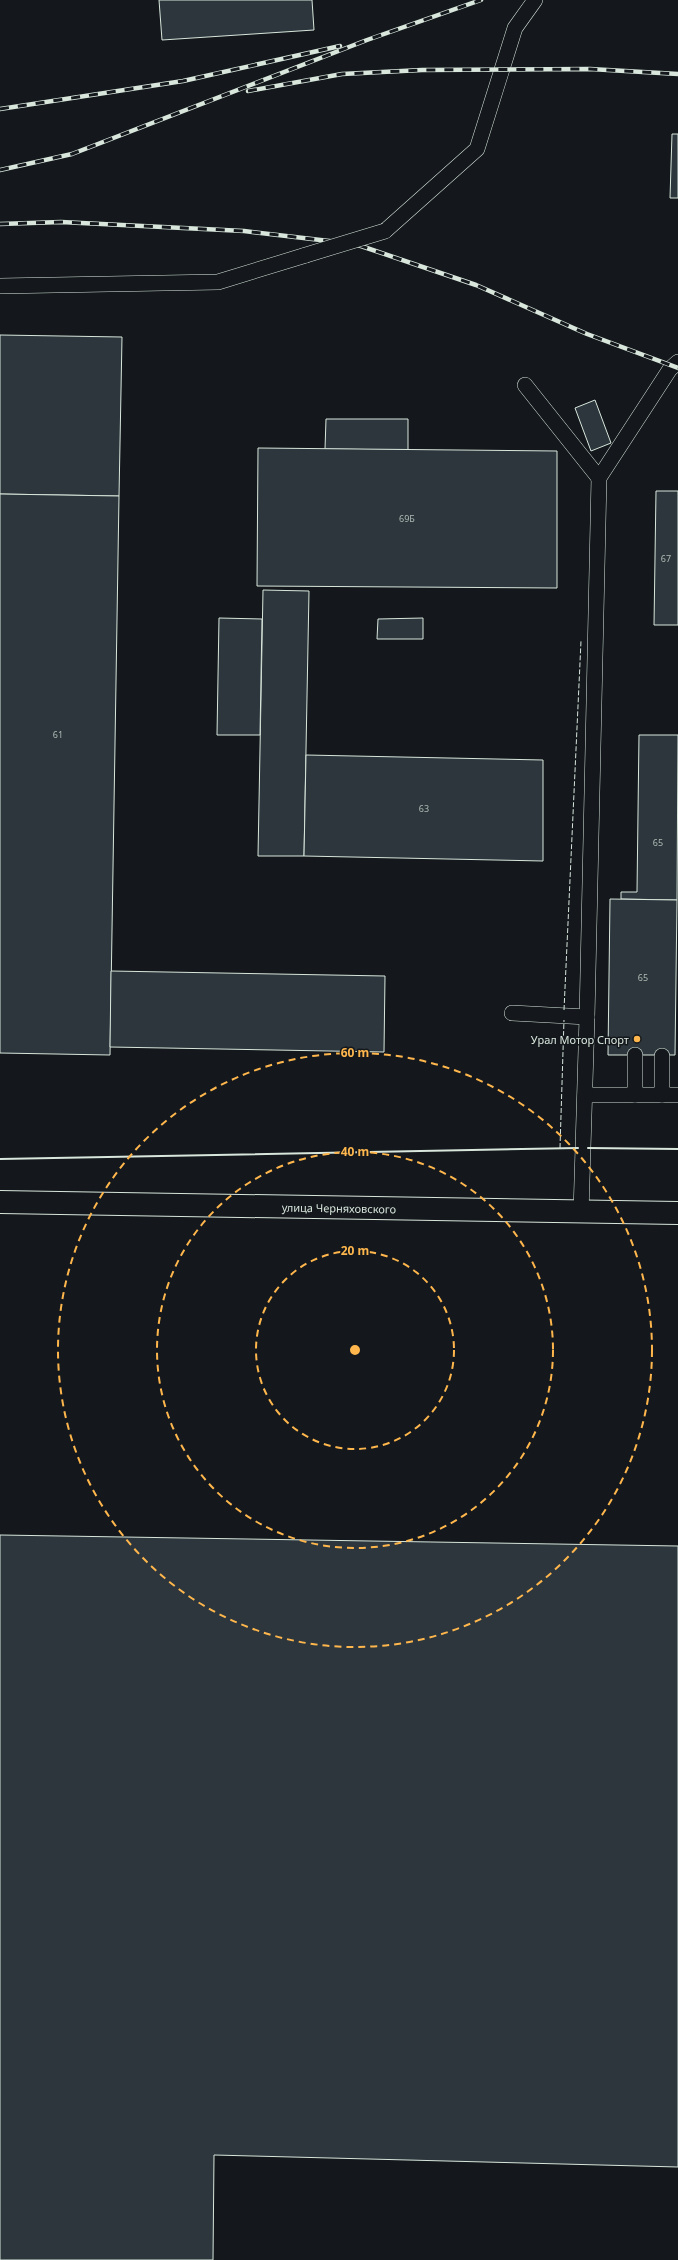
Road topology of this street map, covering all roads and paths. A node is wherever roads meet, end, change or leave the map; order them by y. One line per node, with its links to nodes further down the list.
1 (535, 0): 2 (lane, bridge)
2 (0, 286)
3 (678, 362): 5 (lane)
4 (525, 385): 5 (lane)
5 (599, 478): 7 (lane)
6 (512, 1013): 7 (lane)
7 (587, 1017): 10 (lane)
8 (635, 1055): 11 (lane)
9 (662, 1056): 12 (lane)
10 (585, 1095): 11 (lane); 15 (lane)
11 (635, 1095): 12 (lane)
12 (662, 1095): 13 (lane)
13 (678, 1095)
14 (0, 1202): 15 (street, улица Черняховского)
15 (581, 1213): 16 (street, улица Черняховского)
16 (678, 1213)

